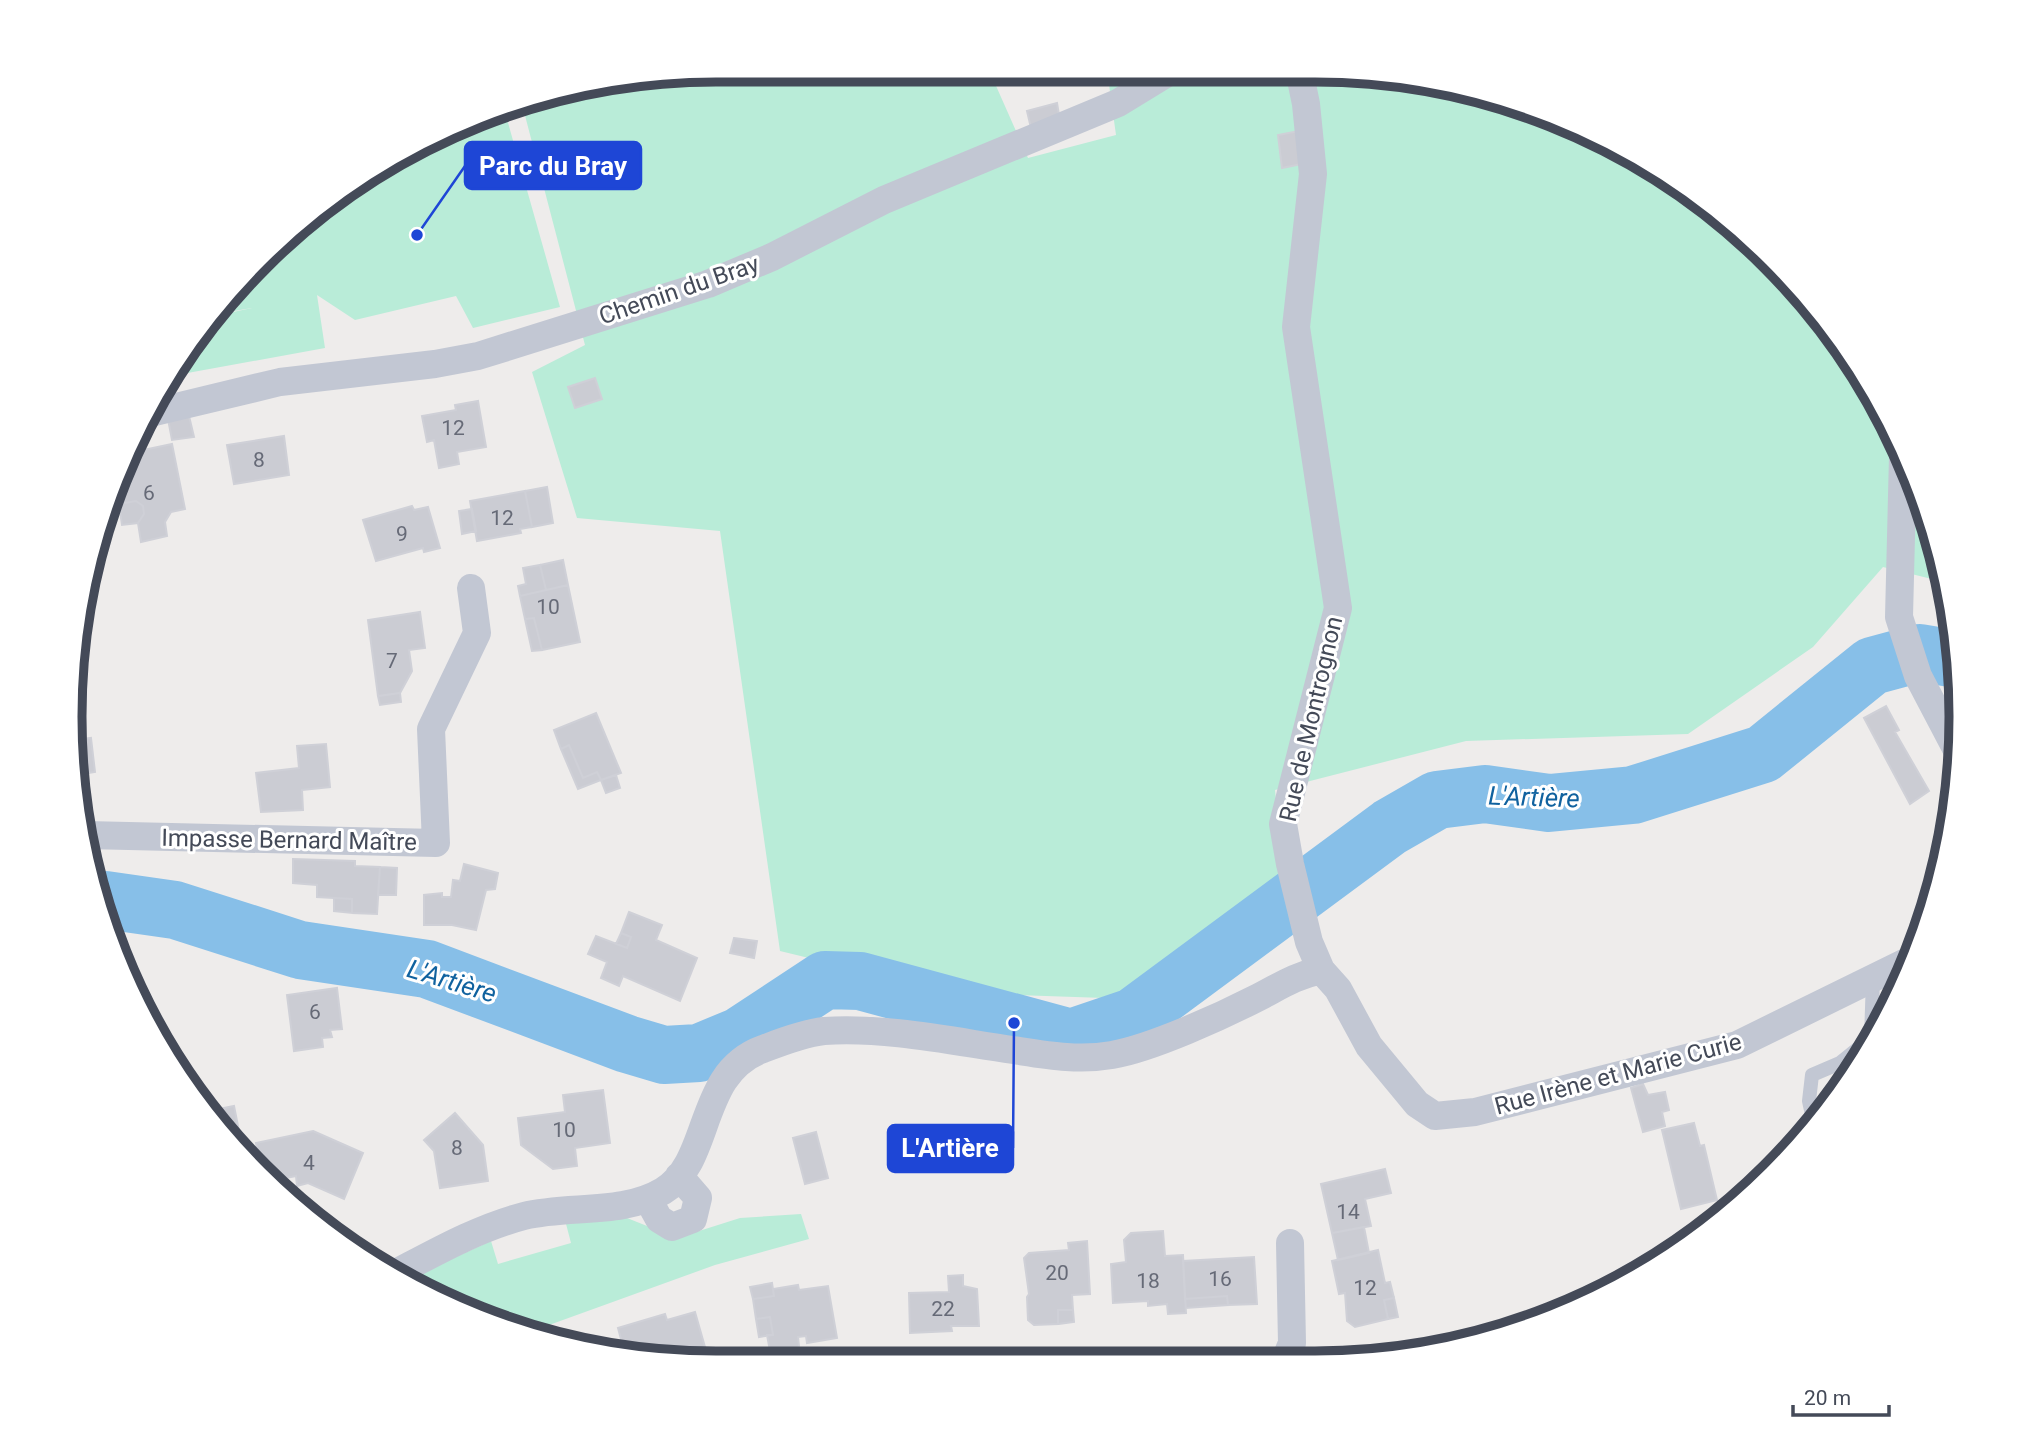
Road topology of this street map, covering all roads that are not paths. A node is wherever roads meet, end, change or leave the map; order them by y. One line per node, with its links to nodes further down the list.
1 (1152, 82): 3 (street, Chemin du Bray)
2 (1301, 82): 9 (street, Rue de Montrognon)
3 (161, 411)
4 (1902, 480): 6 (street)
5 (471, 587): 7 (street, Impasse Bernard Maître)
6 (1948, 735)
7 (93, 835)
8 (1896, 967): 10 (street, Rue Irène et Marie Curie)
9 (1321, 970): 14 (street, Rue de Montrognon); 15 (street)
10 (1873, 979): 11 (lane); 14 (street, Rue Irène et Marie Curie)
11 (1872, 1019)
12 (1852, 1054): 13 (lane)
13 (1811, 1111)
14 (1435, 1116)
15 (679, 1176): 16 (street); 16 (street)
16 (648, 1199): 18 (street)
17 (1290, 1243): 19 (street)
18 (404, 1269)
19 (1289, 1351)

